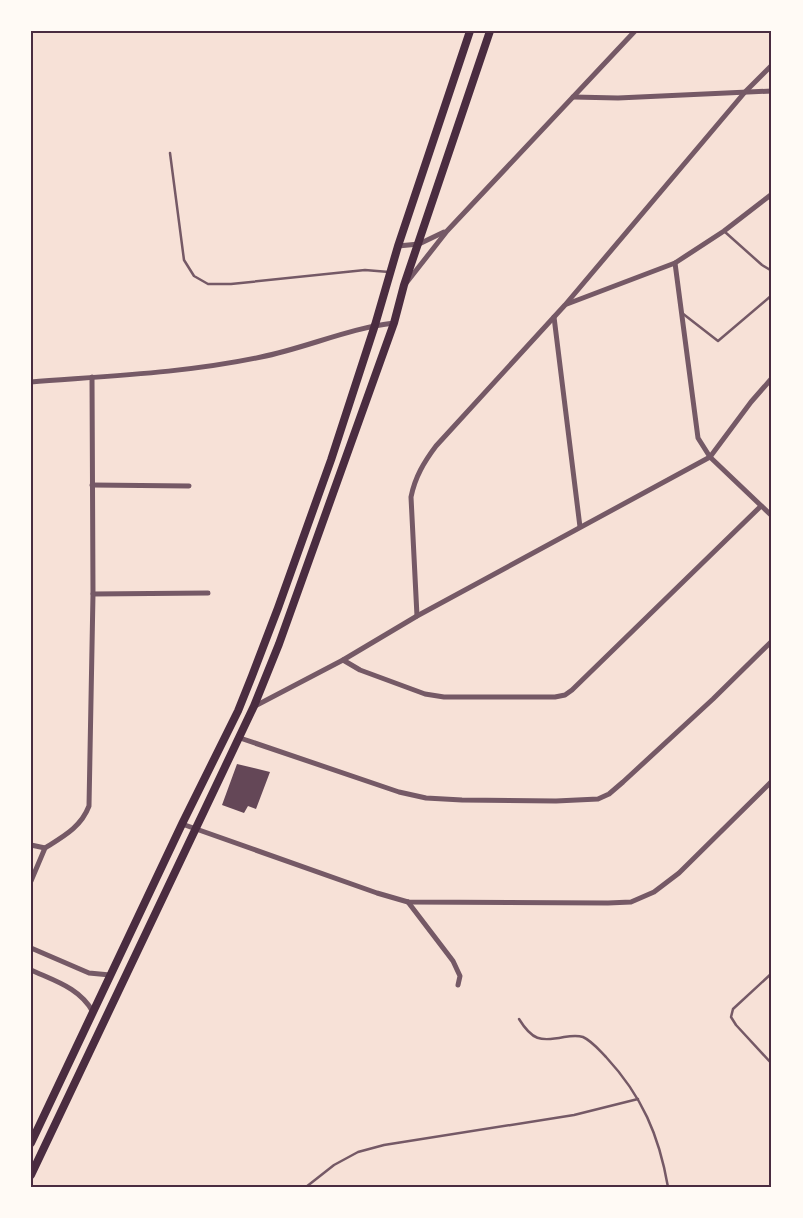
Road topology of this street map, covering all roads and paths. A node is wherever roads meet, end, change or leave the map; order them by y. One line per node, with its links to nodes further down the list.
1 (470, 31): 13 (main road)
2 (490, 31): 12 (main road)
3 (635, 31): 7 (street)
4 (772, 65): 6 (street)
5 (772, 91): 6 (street)
6 (745, 92): 7 (street); 19 (street)
7 (573, 97): 10 (street)
8 (170, 153): 16 (lane)
9 (772, 194): 11 (street)
10 (447, 231): 12 (street); 17 (street)
11 (724, 231): 14 (street); 15 (lane)
12 (419, 244): 13 (street); 17 (main road)
13 (398, 246): 16 (main road)
14 (675, 263): 19 (street); 20 (street)
15 (772, 271)
16 (391, 272): 23 (main road)
17 (404, 285): 22 (main road)
18 (772, 295): 20 (lane)
19 (565, 305): 21 (street)
20 (682, 312): 27 (street)
21 (554, 317): 32 (street); 35 (street)
22 (394, 323): 23 (street); 38 (main road)
23 (376, 325): 24 (street); 41 (main road)
24 (92, 377): 26 (street); 28 (street)
25 (772, 378): 27 (street)
26 (31, 382)
27 (710, 457): 30 (street); 32 (street)
28 (92, 485): 29 (street); 34 (street)
29 (189, 486)
30 (761, 506): 31 (street); 37 (street)
31 (771, 514)
32 (580, 527): 35 (street)
33 (208, 593): 34 (street)
34 (94, 594): 44 (street)
35 (417, 616): 37 (street)
36 (772, 641): 39 (street)
37 (343, 660): 38 (street)
38 (254, 706): 39 (main road)
39 (240, 738): 42 (main road)
40 (772, 781): 46 (street)
41 (182, 824): 42 (street); 50 (main road)
42 (195, 829): 46 (street); 57 (main road)
43 (31, 844): 44 (street)
44 (45, 848): 45 (street)
45 (31, 881)
46 (408, 902): 51 (street)
47 (31, 948): 50 (street)
48 (31, 970): 52 (street)
49 (772, 973): 54 (lane)
50 (110, 975): 52 (main road)
51 (458, 985)
52 (93, 1012): 56 (main road)
53 (519, 1019): 55 (lane)
54 (772, 1064)
55 (638, 1099): 58 (lane); 59 (lane)
56 (31, 1144)
57 (31, 1175)
58 (306, 1187)
59 (668, 1187)

